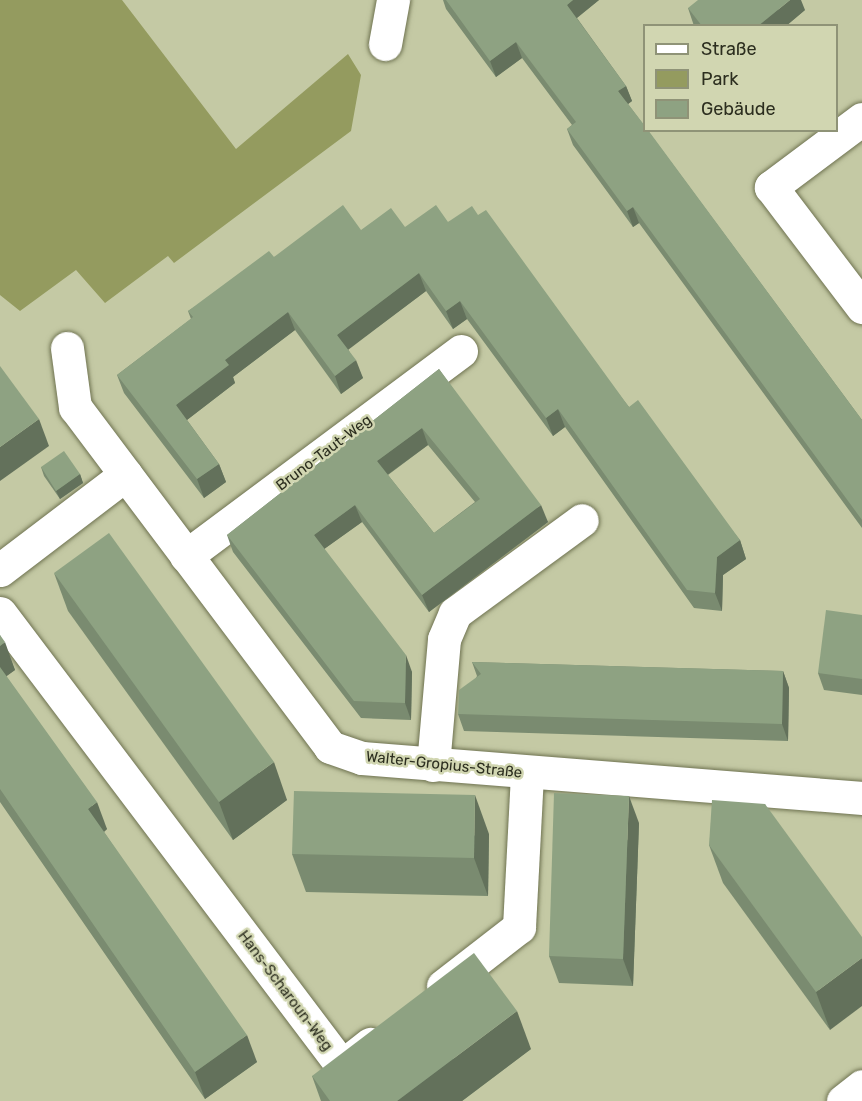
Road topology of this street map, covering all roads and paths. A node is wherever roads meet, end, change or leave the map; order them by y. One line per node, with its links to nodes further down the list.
1 (393, 0): 2 (street)
2 (385, 44)
3 (862, 119): 4 (street)
4 (862, 307)
5 (67, 348): 7 (street, Walter-Gropius-Straße)
6 (461, 351): 9 (street, Bruno-Taut-Weg)
7 (126, 474): 9 (street, Walter-Gropius-Straße); 10 (street)
8 (582, 520): 12 (street)
9 (186, 556): 12 (street, Walter-Gropius-Straße)
10 (0, 570)
11 (0, 612): 13 (street, Hans-Scharoun-Weg)
12 (433, 765): 13 (street, Walter-Gropius-Straße)
13 (527, 773): 14 (street, Walter-Gropius-Straße)
14 (862, 798)
15 (862, 1086): 16 (street)
16 (843, 1101)

